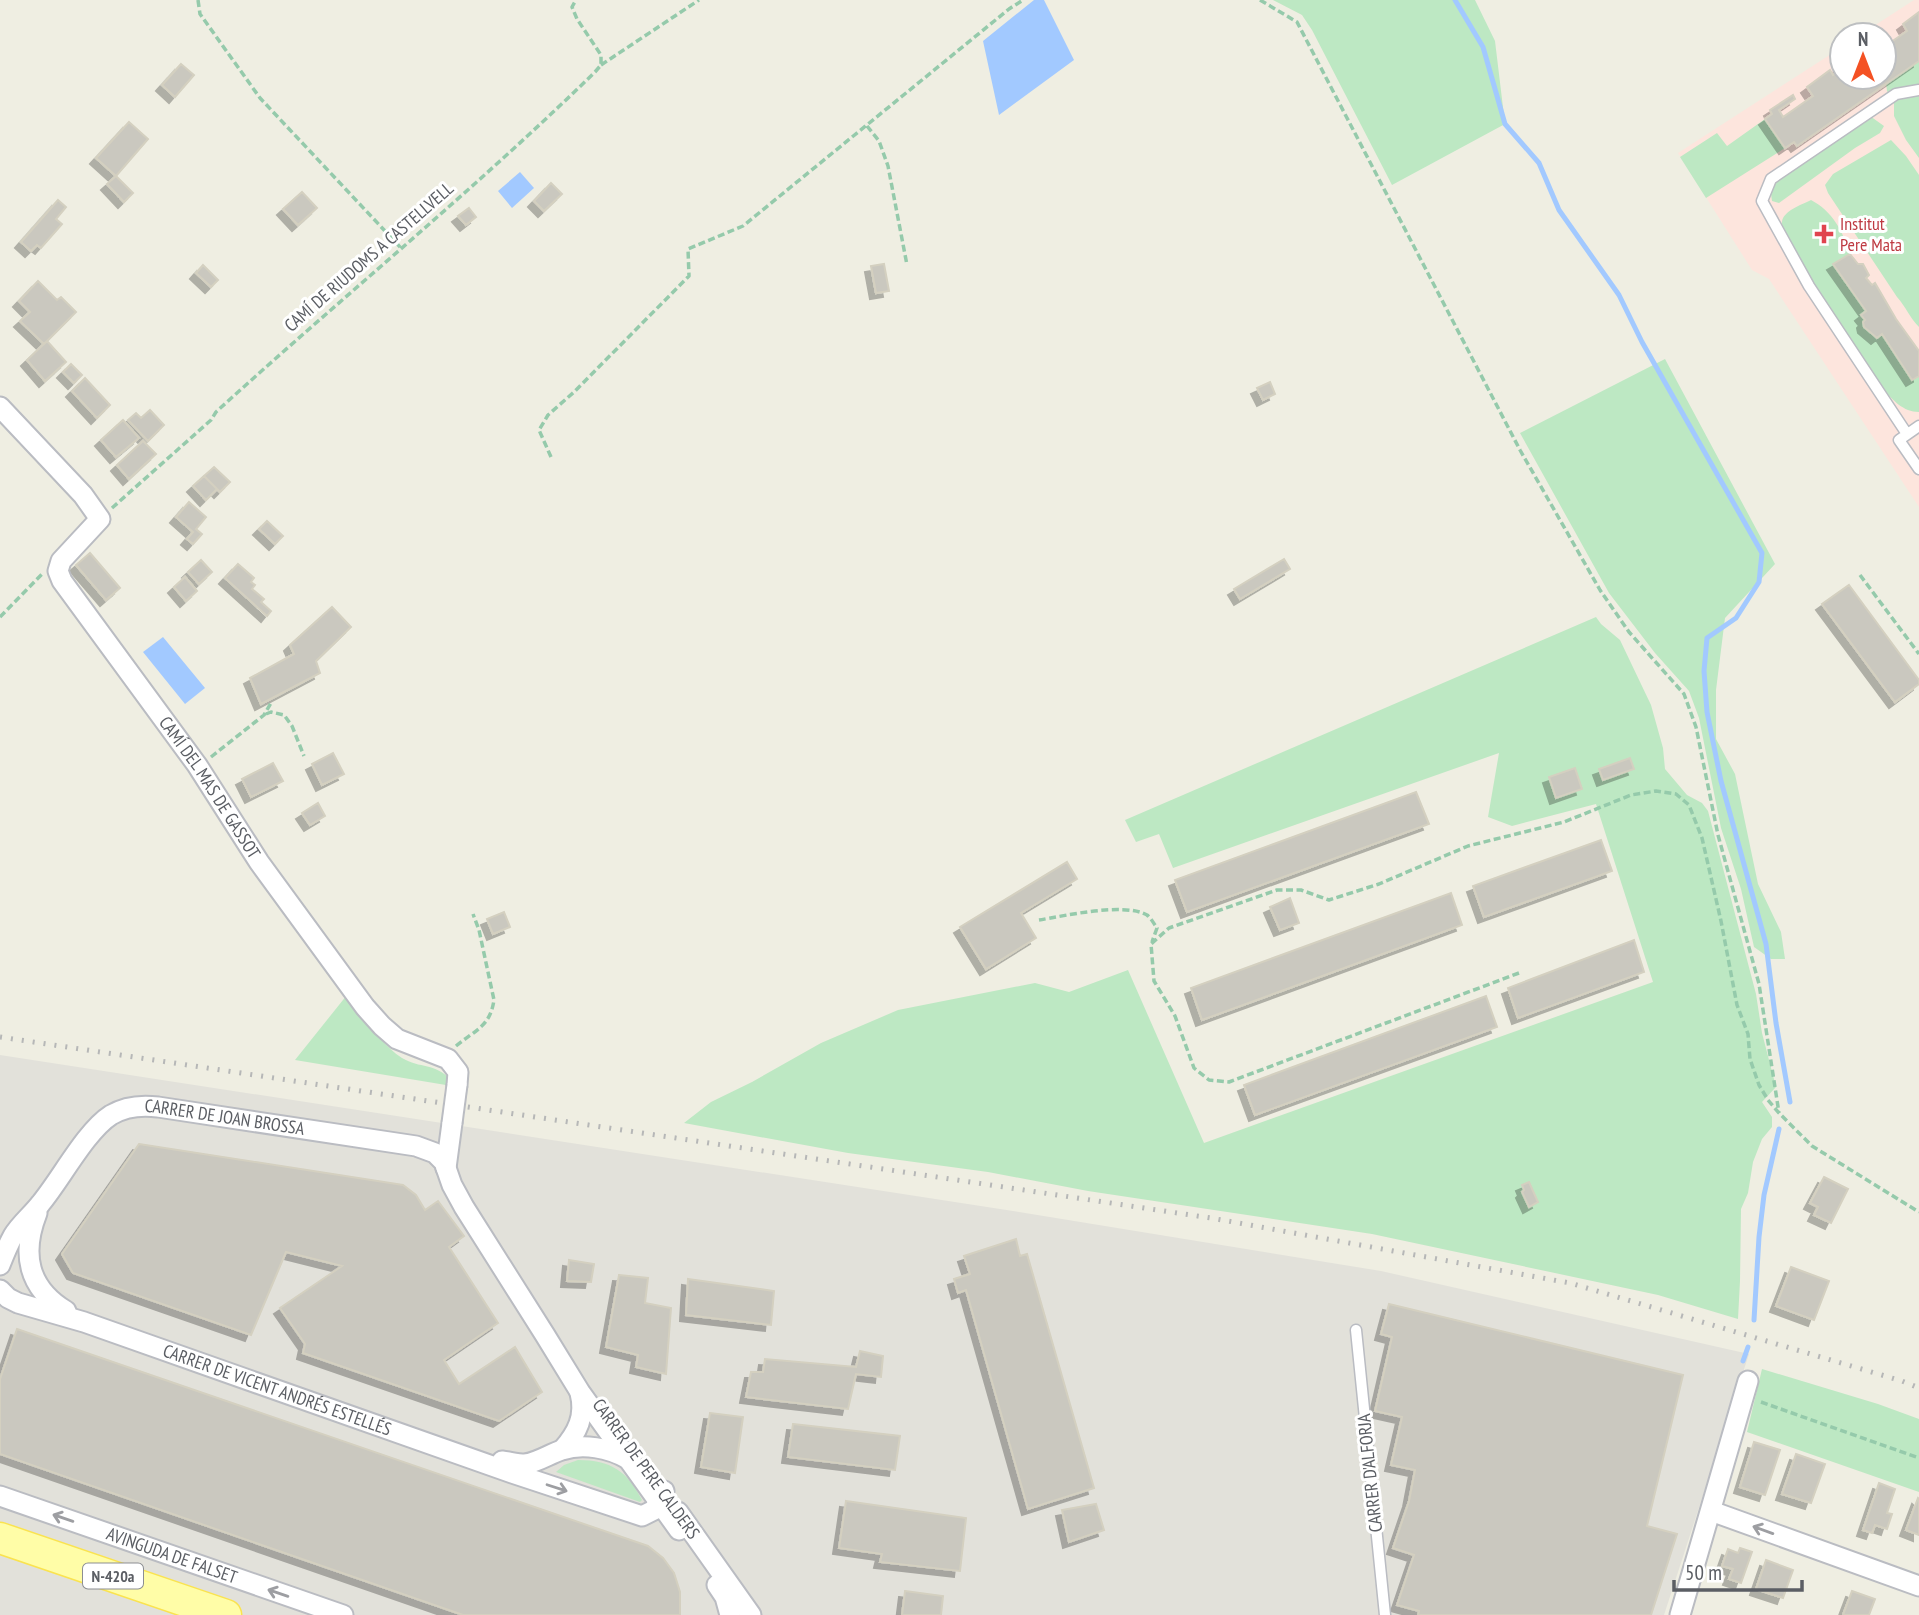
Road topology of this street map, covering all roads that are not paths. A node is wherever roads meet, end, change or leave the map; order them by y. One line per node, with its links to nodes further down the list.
1 (1919, 90): 4 (lane)
2 (0, 407): 6 (street, CAMÍ DEL MAS DE GASSOT, bridge)
3 (1919, 426): 4 (lane)
4 (1908, 434): 5 (lane)
5 (1919, 469)
6 (446, 1167): 7 (street, CARRER DE JOAN BROSSA); 13 (street, CARRER DE PERE CALDERS)
7 (40, 1206): 8 (street); 9 (street)
8 (0, 1267): 9 (street)
9 (34, 1276): 11 (street, CARRER DE VICENT ANDRÉS ESTELLÉS)
10 (0, 1290): 11 (street, CARRER DE VICENT ANDRÉS ESTELLÉS)
11 (84, 1322): 17 (street, CARRER DE VICENT ANDRÉS ESTELLÉS)
12 (1356, 1330): 29 (lane, CARRER D'ALFORJA)
13 (545, 1335): 15 (street, CARRER DE PERE CALDERS); 19 (street, CARRER DE PERE CALDERS)
14 (1750, 1390): 21 (street)
15 (580, 1392): 16 (street, CARRER DE PERE CALDERS); 18 (street, CARRER DE PERE CALDERS)
16 (563, 1450): 17 (street, CARRER DE VICENT ANDRÉS ESTELLÉS); 18 (street, CARRER DE VICENT ANDRÉS ESTELLÉS)
17 (470, 1457): 22 (street, CARRER DE VICENT ANDRÉS ESTELLÉS, one-way to 22)
18 (627, 1458): 19 (street, CARRER DE PERE CALDERS)
19 (660, 1492): 22 (street); 23 (street, CARRER DE PERE CALDERS); 26 (street, CARRER DE PERE CALDERS)
20 (0, 1496): 28 (street, AVINGUDA DE FALSET, one-way to 20)
21 (1711, 1511): 25 (street, one-way to 21); 30 (street)
22 (642, 1516): 23 (street, CARRER DE PERE CALDERS)
23 (679, 1531): 26 (street, CARRER DE PERE CALDERS)
24 (0, 1538): 27 (main road, N-420a)
25 (1919, 1586)
26 (742, 1612)
27 (226, 1615)
28 (343, 1615)
29 (1385, 1615)
30 (1680, 1615)

